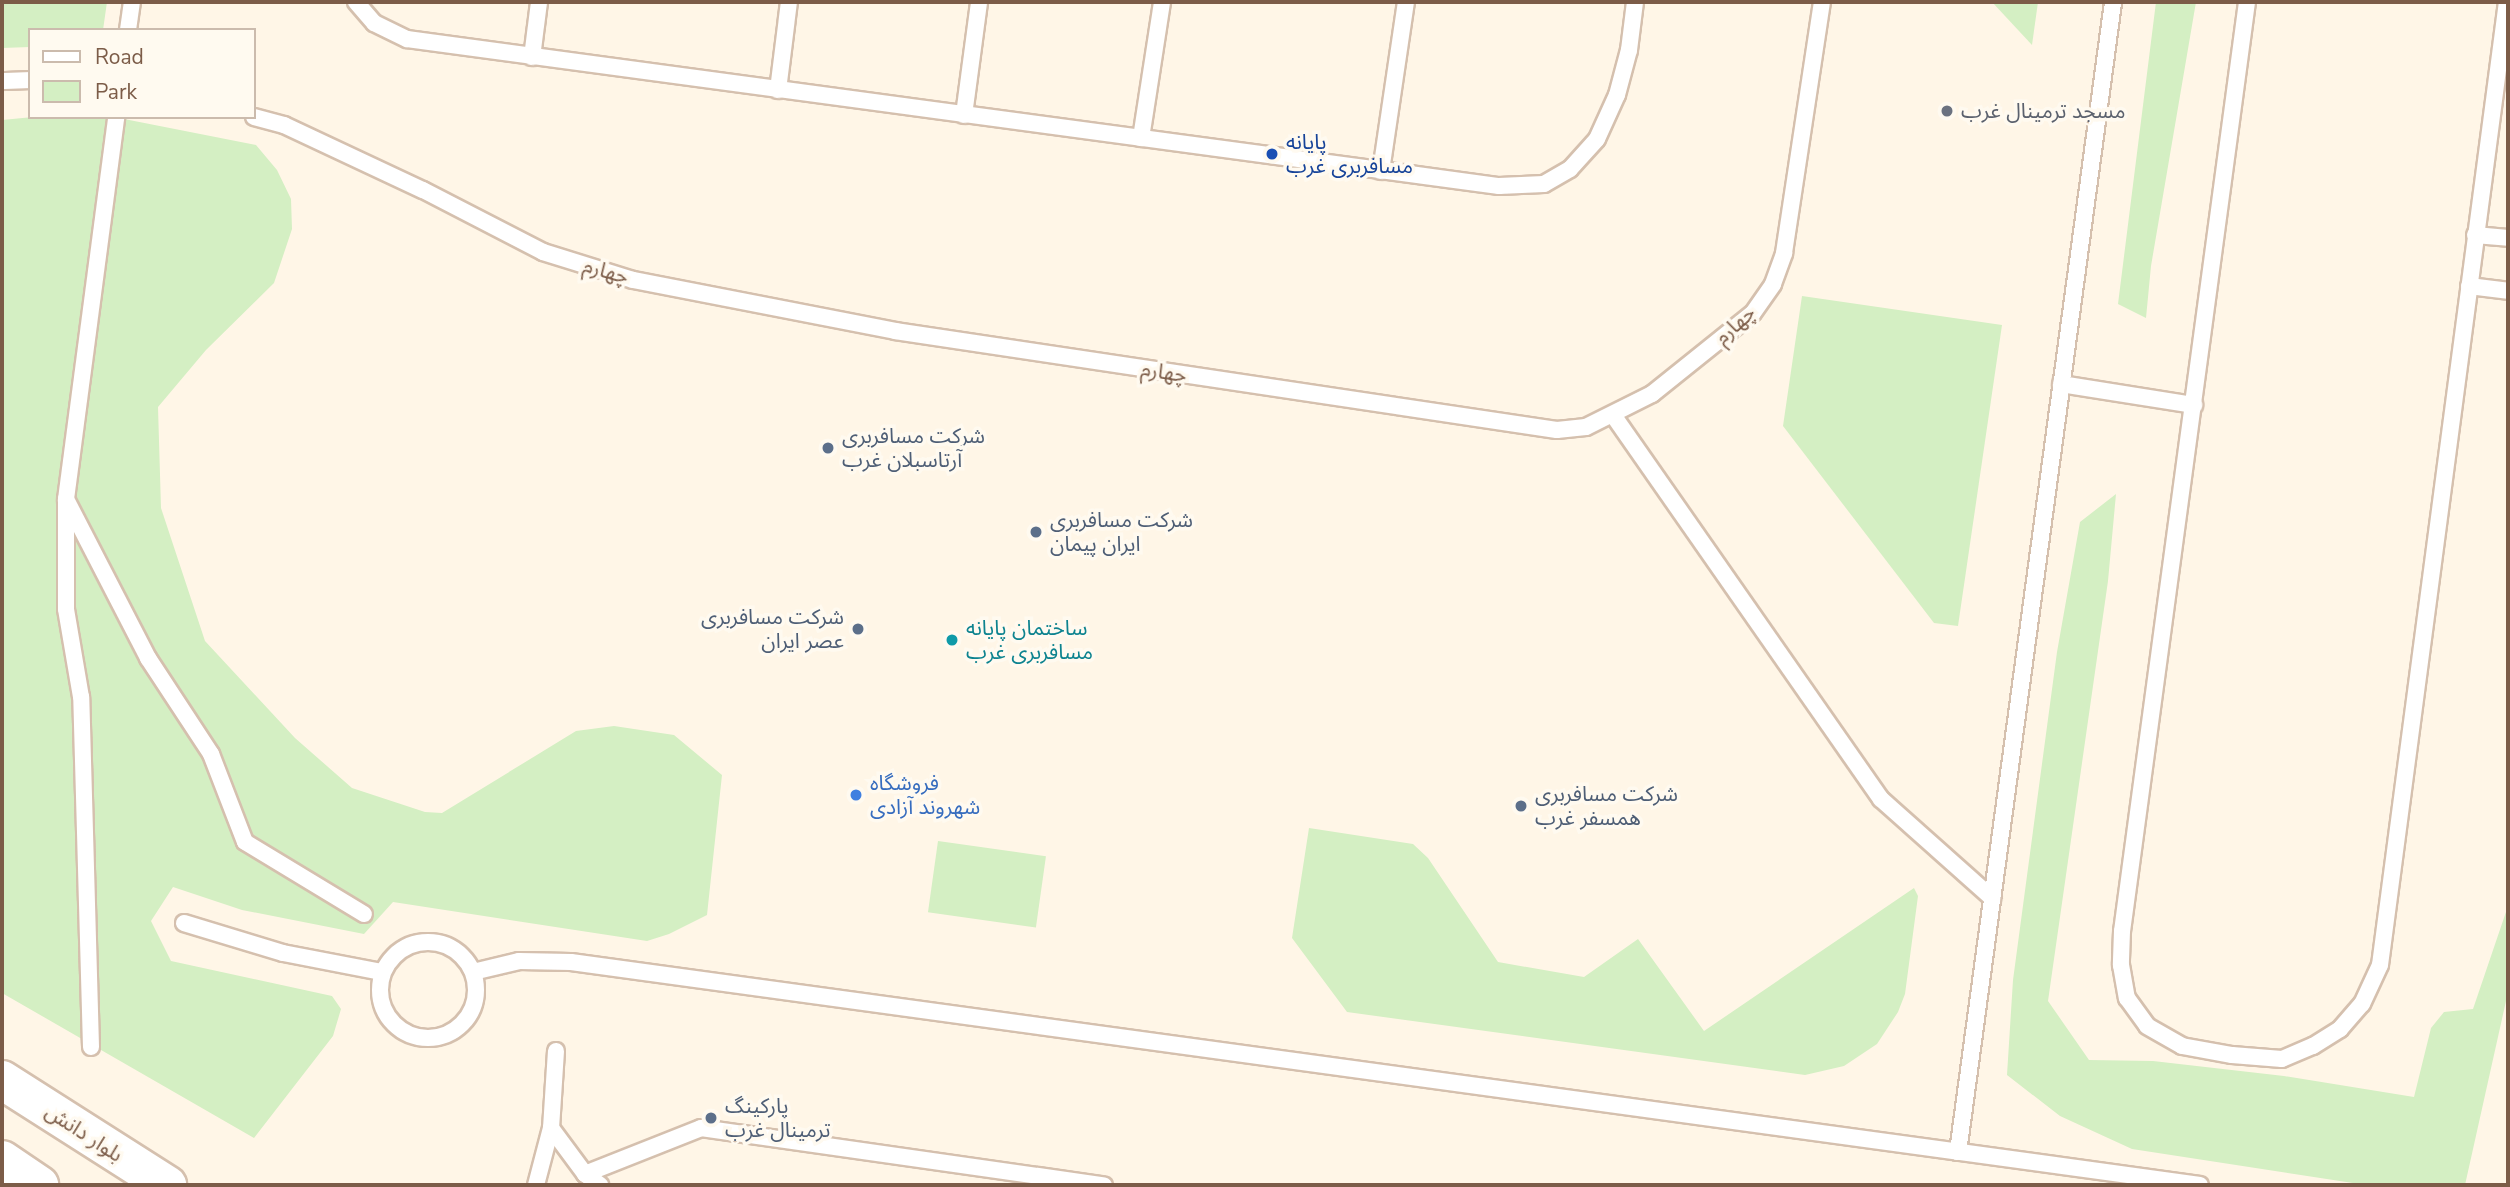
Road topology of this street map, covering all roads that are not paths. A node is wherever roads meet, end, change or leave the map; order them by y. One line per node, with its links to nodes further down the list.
1 (132, 2): 13 (lane)
2 (356, 2): 14 (lane)
3 (539, 2): 14 (lane)
4 (789, 2): 15 (lane)
5 (979, 2): 16 (lane)
6 (1162, 2): 19 (lane)
7 (1405, 2): 20 (lane)
8 (1635, 2): 20 (lane)
9 (1822, 2): 27 (lane, چهارم)
10 (2113, 2): 25 (lane)
11 (2247, 2): 26 (lane)
12 (2507, 2): 21 (lane)
13 (128, 28)
14 (532, 57): 15 (lane)
15 (778, 90): 16 (lane)
16 (964, 115): 19 (lane)
17 (256, 118): 27 (lane, چهارم)
18 (116, 119): 28 (lane)
19 (1141, 138): 20 (lane)
20 (1381, 171)
21 (2475, 235): 22 (lane); 23 (lane)
22 (2508, 239)
23 (2469, 286): 24 (lane); 26 (lane)
24 (2508, 291)
25 (2061, 384): 26 (lane); 29 (lane)
26 (2194, 405)
27 (1612, 415): 29 (lane)
28 (66, 499): 30 (lane); 34 (lane)
29 (1992, 898): 38 (lane)
30 (364, 914)
31 (184, 923): 32 (lane)
32 (382, 972): 33 (lane); 33 (lane)
33 (473, 972): 38 (lane)
34 (91, 1047)
35 (556, 1051): 37 (lane)
36 (2, 1080): 42 (main road, بلوار دانش)
37 (551, 1128): 40 (lane); 43 (lane)
38 (1958, 1152): 46 (lane)
39 (2, 1160): 41 (main road)
40 (585, 1174): 44 (lane); 45 (lane)
41 (39, 1185)
42 (167, 1185)
43 (536, 1185)
44 (600, 1185)
45 (1104, 1185)
46 (2200, 1185)

